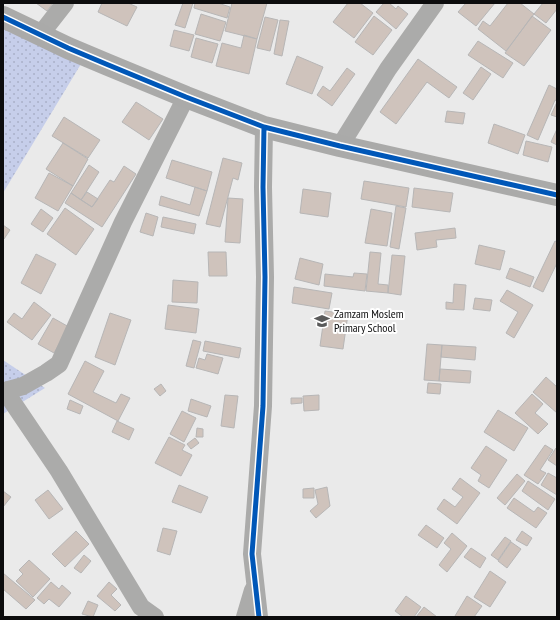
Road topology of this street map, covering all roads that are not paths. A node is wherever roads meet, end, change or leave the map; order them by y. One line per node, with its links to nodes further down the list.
1 (65, 3): 4 (street)
2 (434, 3): 7 (street)
3 (3, 17): 4 (street)
4 (40, 35): 5 (street)
5 (186, 97): 6 (street); 9 (street)
6 (264, 127): 7 (street); 10 (street)
7 (340, 146): 8 (street)
8 (557, 194)
9 (4, 392): 11 (street)
10 (256, 582): 12 (street); 13 (street)
11 (143, 614)
12 (245, 617)
13 (259, 617)

